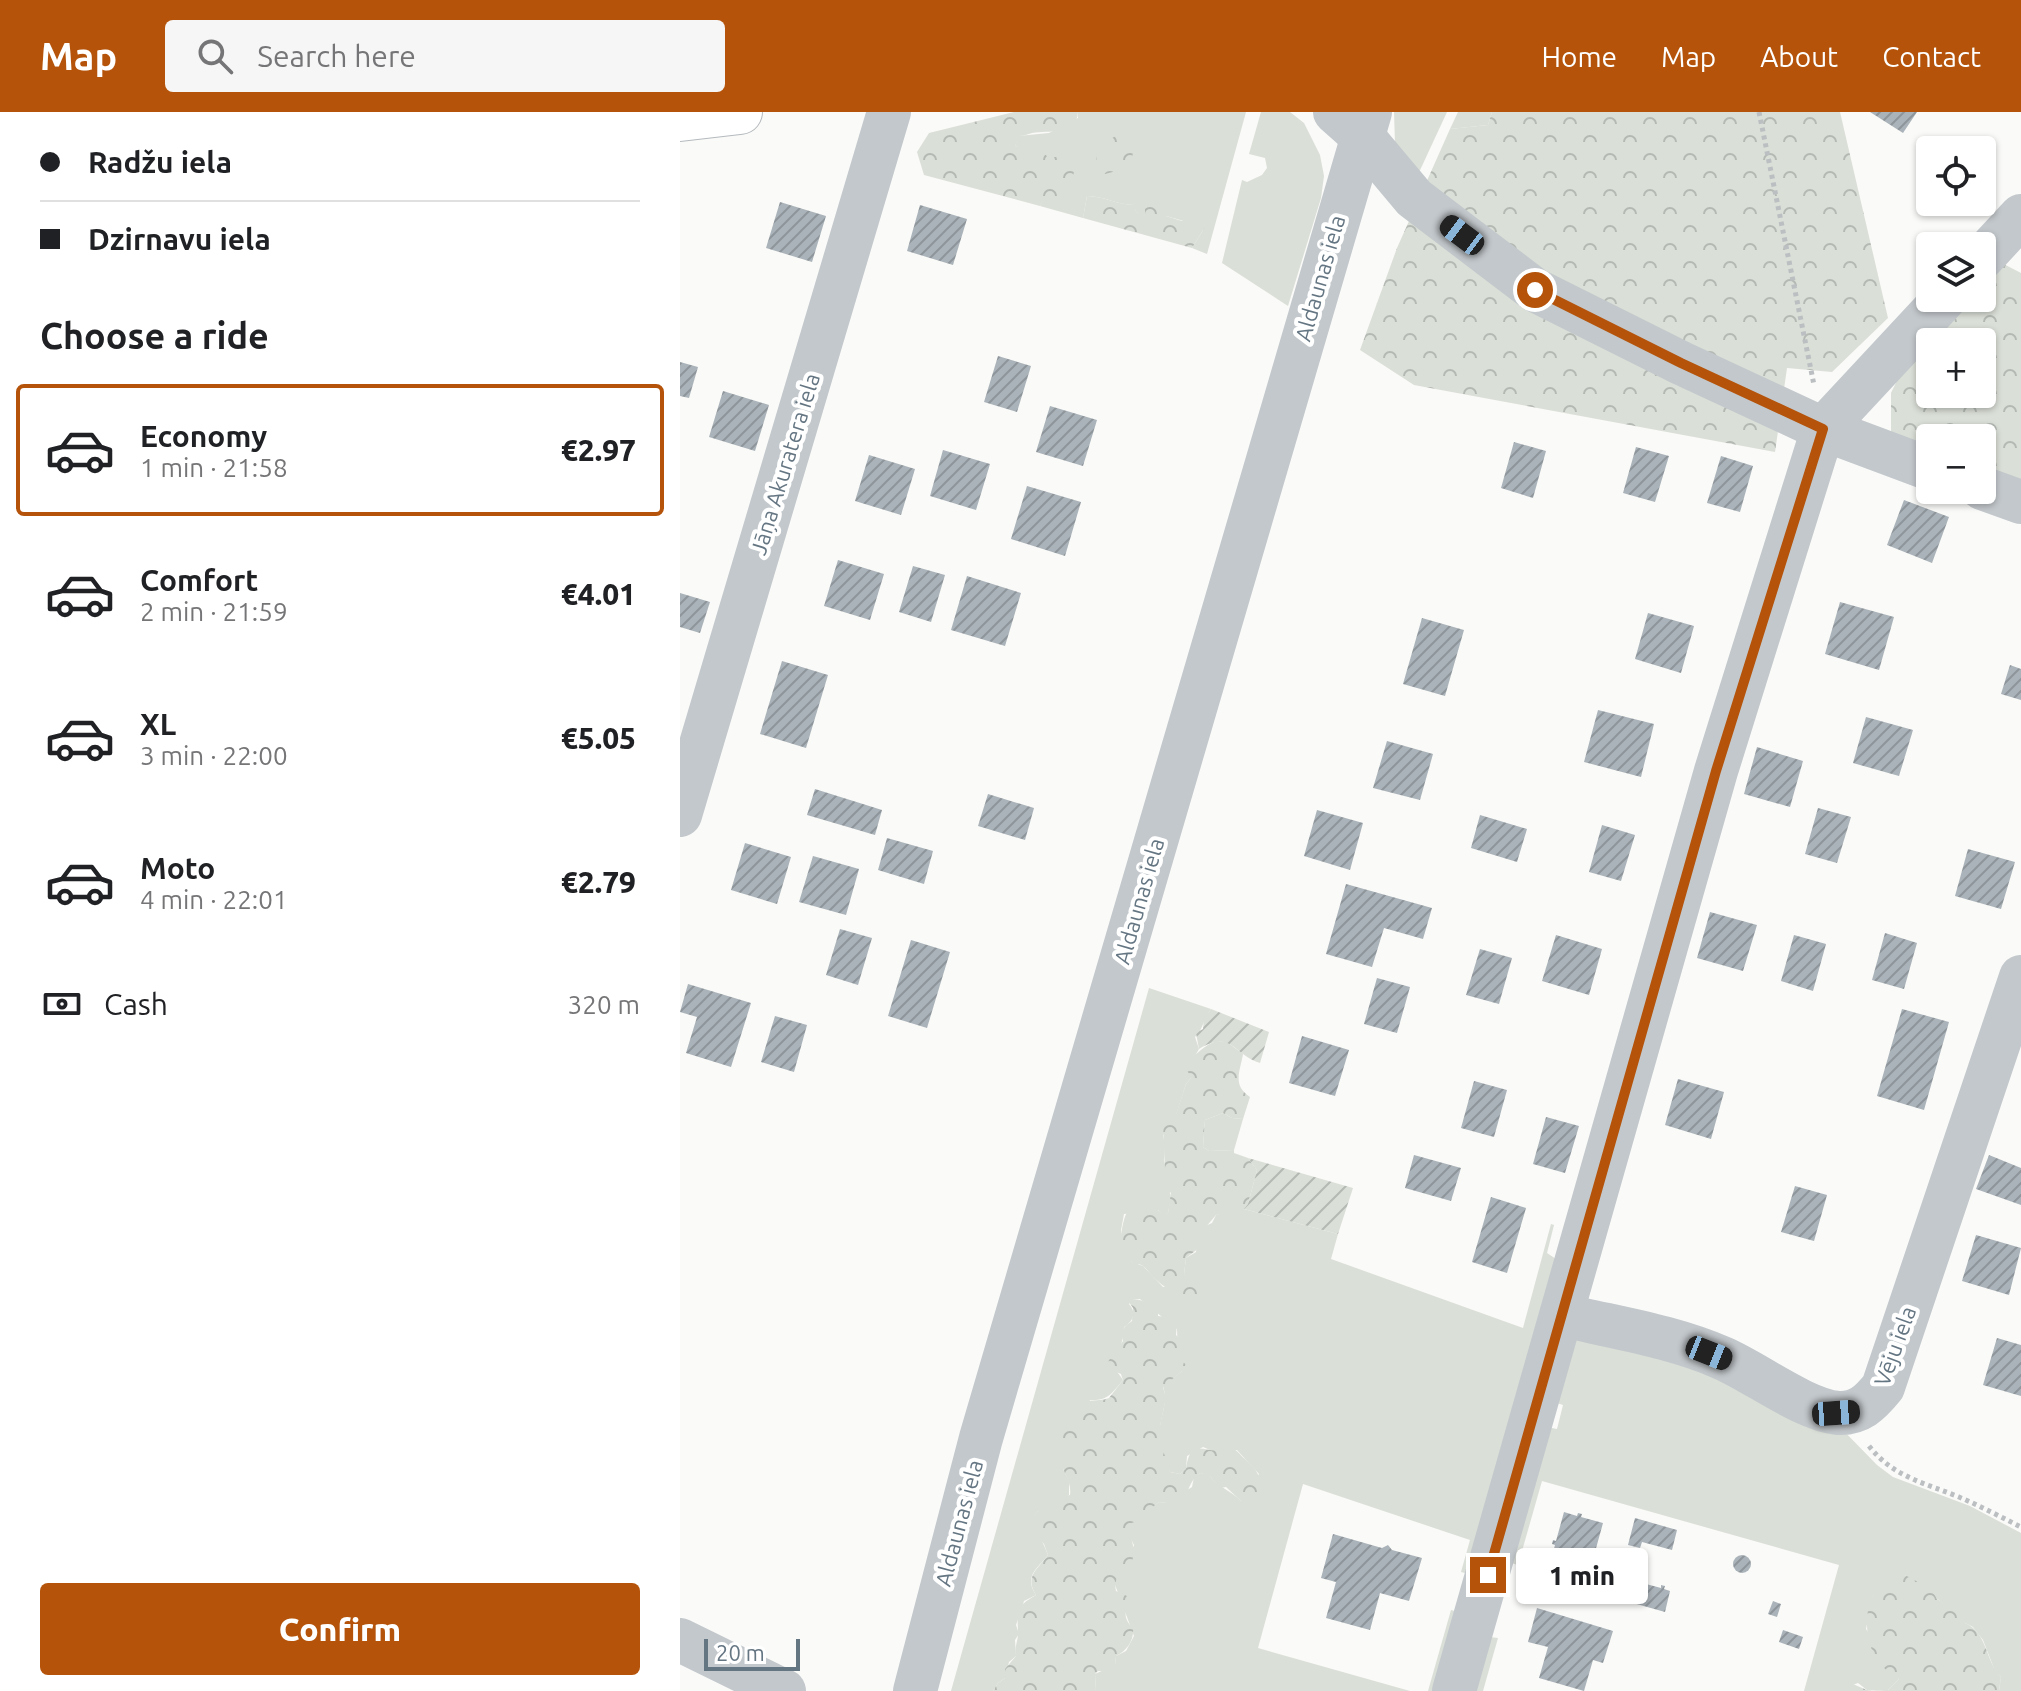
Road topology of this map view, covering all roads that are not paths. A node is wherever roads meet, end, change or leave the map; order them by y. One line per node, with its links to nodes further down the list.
1 (740, 112): 3 (main road)
2 (889, 112): 12 (street, Jāņa Akuratera iela)
3 (680, 119)
4 (1355, 120): 8 (street); 17 (street, Aldaunas iela)
5 (2021, 216): 6 (street)
6 (1996, 243)
7 (1932, 312): 8 (street)
8 (1823, 429): 9 (street); 14 (street)
9 (1916, 464)
10 (1996, 493): 11 (street)
11 (2021, 502)
12 (680, 815)
13 (2021, 977): 14 (street, Vēju iela)
14 (1563, 1315): 18 (street)
15 (680, 1640): 16 (street)
16 (784, 1691)
17 (915, 1691)
18 (1454, 1691)

